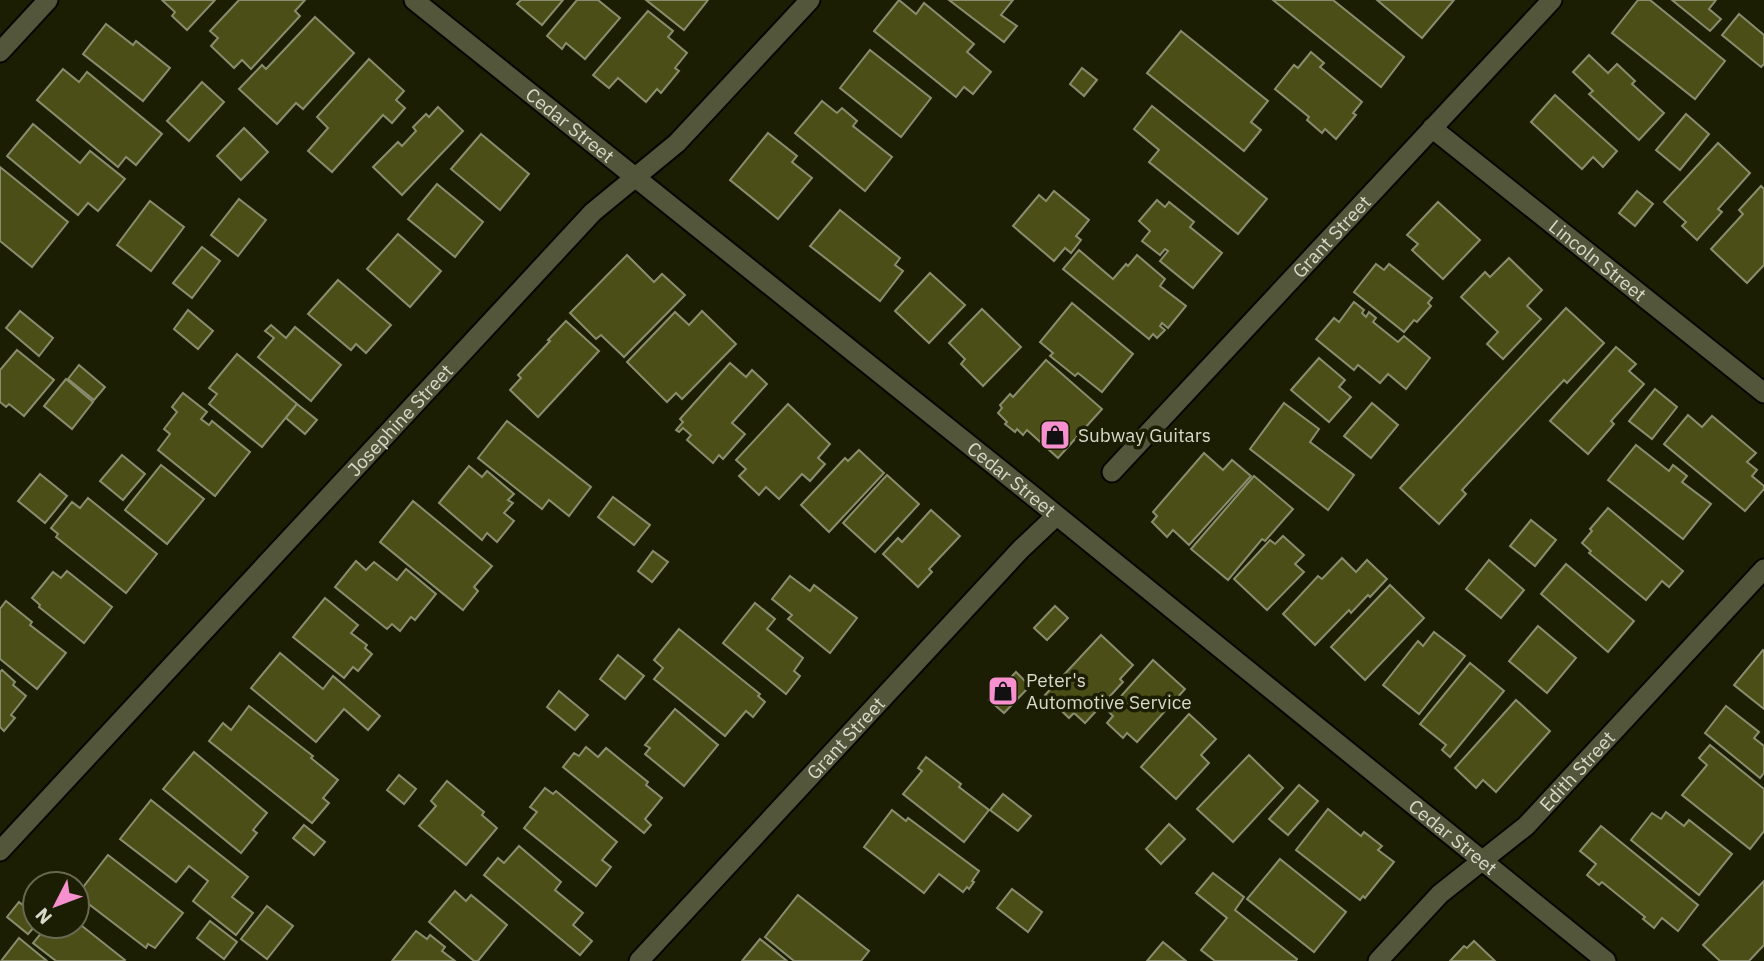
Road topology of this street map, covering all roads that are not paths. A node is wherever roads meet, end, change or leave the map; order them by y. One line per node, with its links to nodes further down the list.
1 (48, 0): 5 (street)
2 (414, 0): 7 (street, Cedar Street)
3 (810, 0): 7 (street, Josephine Street)
4 (1552, 0): 6 (street, Grant Street)
5 (0, 52)
6 (1432, 128): 8 (street, Lincoln Street); 9 (street, Grant Street)
7 (635, 178): 10 (street, Cedar Street); 12 (street, Josephine Street)
8 (1764, 393)
9 (1112, 472)
10 (1056, 516): 13 (street, Cedar Street); 14 (street, Grant Street)
11 (1764, 569): 13 (street, Edith Street)
12 (0, 851)
13 (1482, 861): 15 (street, Edith Street); 16 (street, Cedar Street)
14 (639, 961)
15 (1378, 961)
16 (1606, 961)

